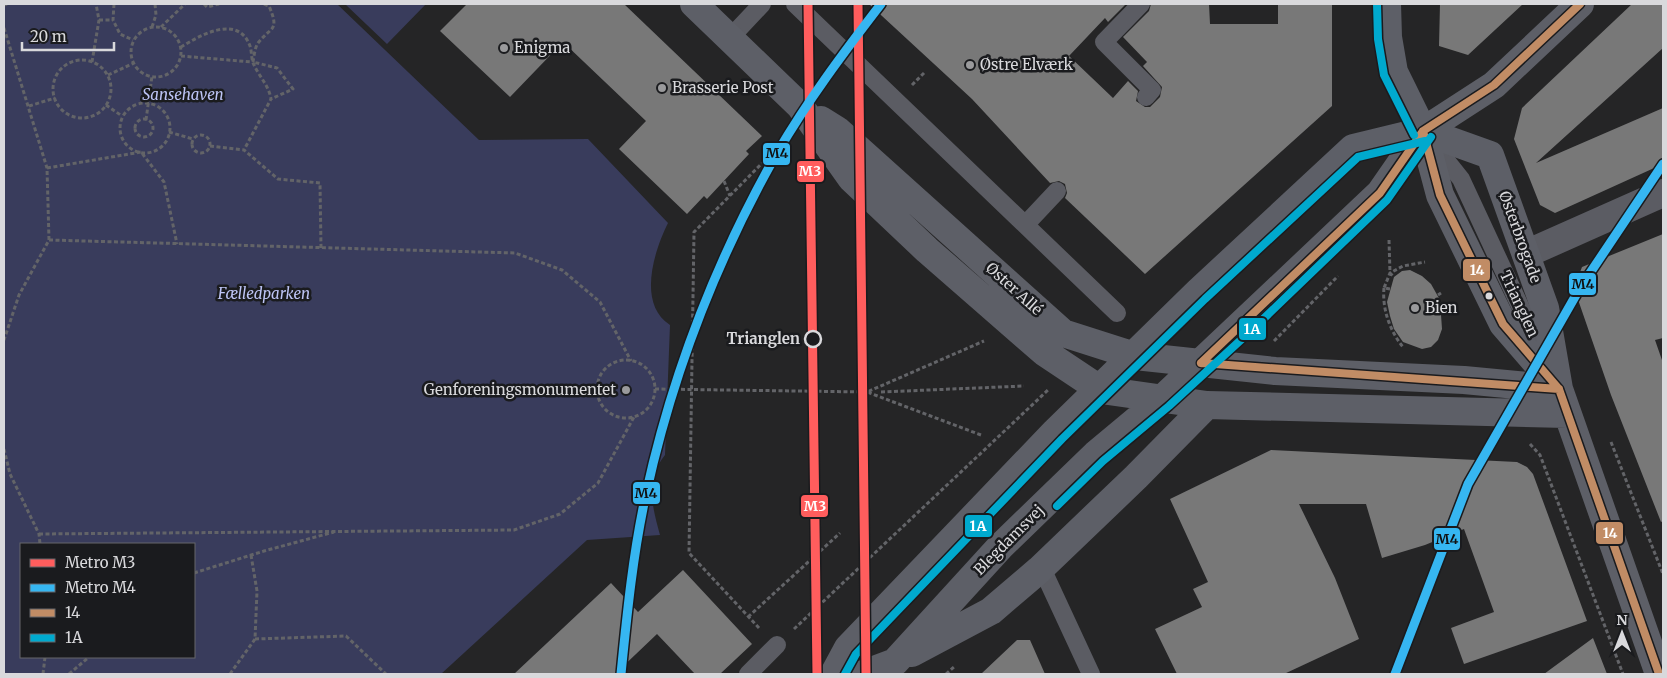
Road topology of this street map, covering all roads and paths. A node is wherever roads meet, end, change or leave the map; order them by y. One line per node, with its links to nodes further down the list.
1 (96, 4): 14 (path)
2 (114, 4): 15 (path)
3 (155, 4): 16 (path)
4 (185, 4): 17 (path)
5 (204, 4): 6 (path)
6 (219, 4)
7 (264, 4): 24 (path)
8 (694, 4): 19 (street, Øster Allé)
9 (762, 4): 19 (lane)
10 (795, 4): 49 (lane)
11 (1141, 4): 28 (lane)
12 (1387, 4): 37 (street, Østerbrogade)
13 (1580, 4): 37 (street)
14 (98, 20): 15 (path); 23 (path)
15 (113, 20): 20 (path)
16 (152, 27): 17 (path); 20 (path)
17 (161, 27): 21 (path)
18 (4, 28): 33 (path)
19 (730, 38): 34 (street, Øster Allé)
20 (133, 40): 25 (path)
21 (181, 47): 22 (path); 24 (path)
22 (181, 56): 24 (path); 27 (path)
23 (92, 62): 26 (path); 29 (path)
24 (252, 62): 30 (path); 30 (path)
25 (134, 63): 26 (path); 27 (path)
26 (108, 75): 32 (path)
27 (152, 76): 31 (path)
28 (1146, 96)
29 (55, 98): 32 (path); 33 (path)
30 (271, 99): 42 (path)
31 (150, 103): 35 (path); 36 (path); 38 (path)
32 (106, 105): 35 (path)
33 (30, 106): 44 (path)
34 (800, 106): 64 (street, Øster Allé); 70 (street, Øster Allé)
35 (122, 116): 43 (path)
36 (146, 120): 36 (path)
37 (1423, 131): 54 (street, Østerbrogade); 64 (street); 66 (street); 74 (street, Østerbrogade)
38 (169, 132): 39 (path); 43 (path)
39 (193, 139): 40 (path); 40 (path)
40 (210, 146): 42 (path)
41 (779, 146): 48 (path)
42 (244, 150): 53 (path)
43 (141, 152): 44 (path); 52 (path)
44 (48, 168): 50 (path)
45 (724, 181): 48 (path)
46 (1057, 190): 49 (lane)
47 (1663, 193): 54 (street)
48 (730, 196): 69 (path)
49 (1026, 224): 60 (lane)
50 (49, 240): 52 (path); 61 (path)
51 (1389, 240): 56 (path)
52 (176, 244): 53 (path)
53 (321, 248): 65 (path)
54 (1526, 254): 74 (street, Østerbrogade)
55 (1425, 262): 56 (path)
56 (1390, 273): 57 (path); 58 (path)
57 (1394, 277)
58 (1384, 288): 59 (path); 63 (path)
59 (1390, 289)
60 (1117, 313)
61 (4, 340)
62 (984, 341): 71 (path)
63 (1405, 350)
64 (1135, 356): 66 (street, Øster Allé); 70 (street)
65 (631, 360): 68 (path); 76 (path)
66 (1201, 363): 73 (street, Blegdamsvej); 74 (street, Øster Allé)
67 (1024, 386): 72 (path)
68 (655, 389): 69 (path); 76 (path)
69 (691, 390): 71 (path); 88 (path)
70 (1101, 390): 73 (street, Øster Allé); 100 (street)
71 (867, 392): 78 (path)
72 (881, 392)
73 (1162, 399): 75 (street, Øster Allé); 94 (street, Blegdamsvej)
74 (1563, 402): 75 (street); 104 (street, Østerbrogade)
75 (1207, 405): 86 (street)
76 (634, 416): 81 (path)
77 (1015, 421): 91 (path)
78 (982, 435)
79 (1530, 444): 103 (path)
80 (4, 449): 83 (path)
81 (339, 531): 83 (path); 85 (path)
82 (840, 533): 88 (path)
83 (39, 534): 84 (path)
84 (40, 543)
85 (251, 555): 87 (path); 90 (path)
86 (1039, 570): 94 (street); 102 (lane)
87 (195, 573)
88 (748, 617): 89 (path)
89 (761, 631)
90 (255, 639): 97 (path); 98 (path)
91 (777, 645): 99 (lane)
92 (45, 658): 95 (path)
93 (88, 658): 96 (path)
94 (895, 662): 101 (street, Blegdamsvej)
95 (43, 674)
96 (69, 674)
97 (230, 674)
98 (386, 674)
99 (748, 674)
100 (834, 674)
101 (863, 674)
102 (1091, 674)
103 (1623, 674)
104 (1659, 674)

